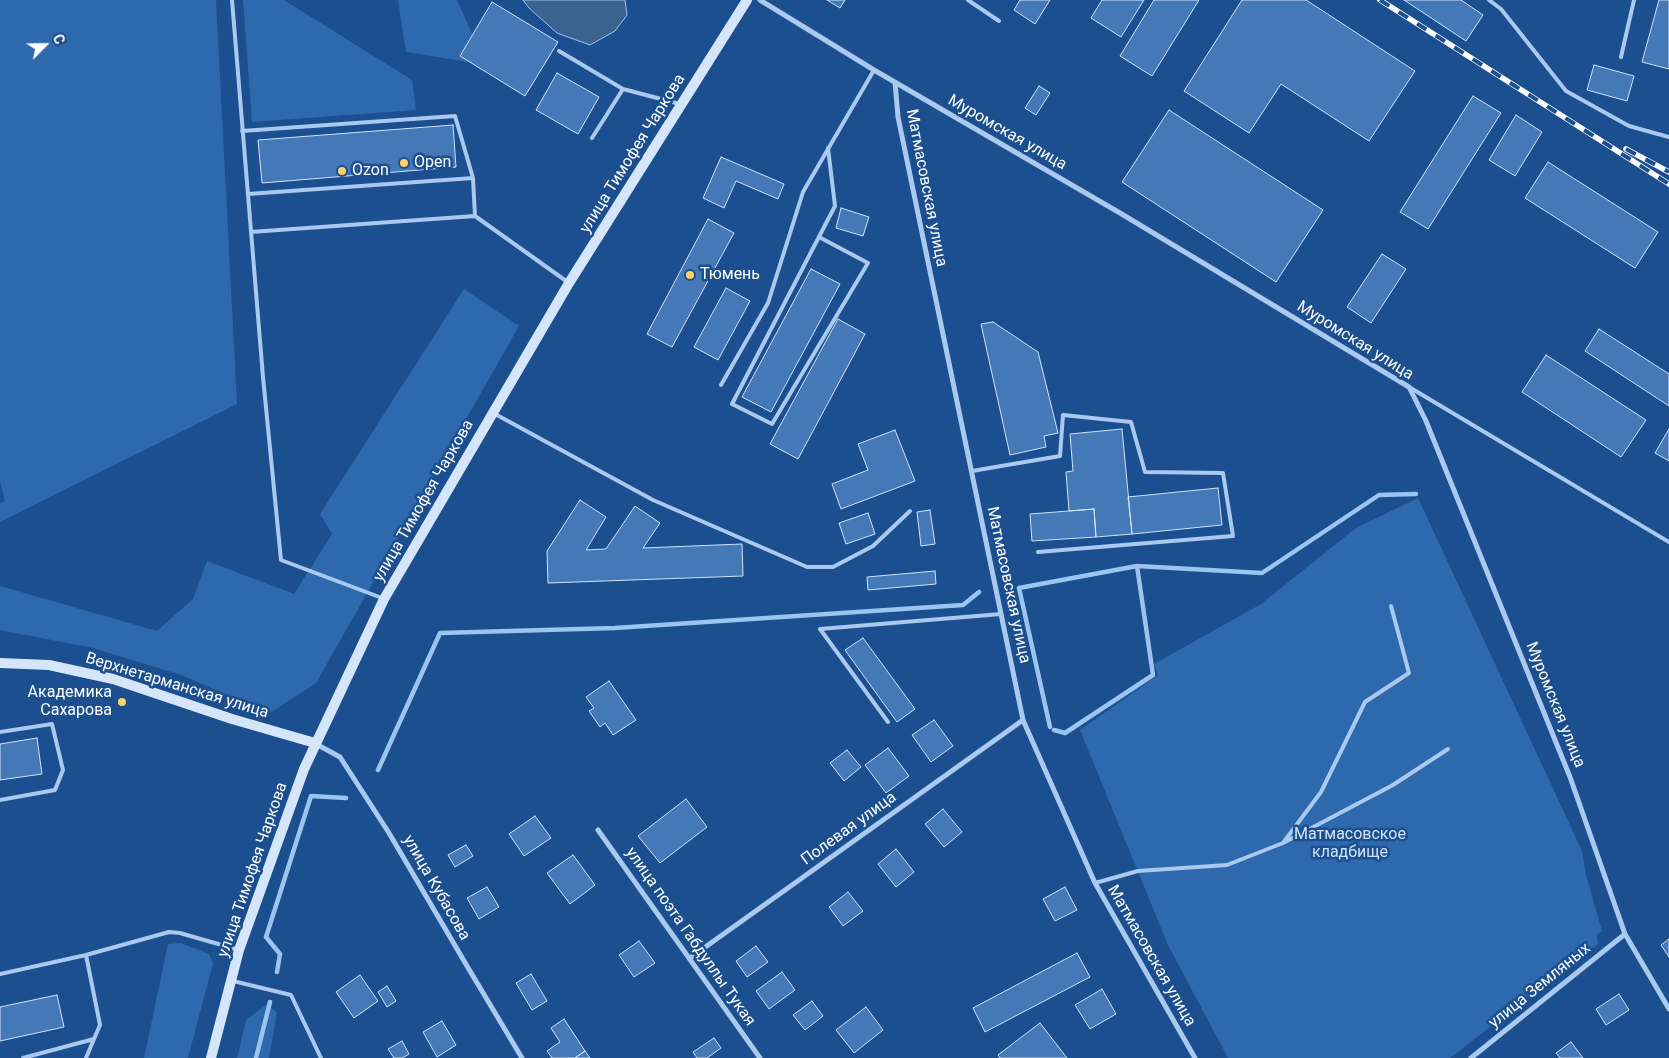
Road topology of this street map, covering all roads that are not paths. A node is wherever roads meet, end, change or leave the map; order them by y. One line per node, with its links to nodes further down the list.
1 (232, 0): 14 (lane)
2 (747, 0): 13 (main road, улица Тимофея Чаркова)
3 (760, 0): 10 (street, Муромская улица)
4 (968, 0): 7 (lane)
5 (1489, 0): 15 (lane)
6 (1634, 0): 9 (lane)
7 (999, 21)
8 (559, 51): 12 (lane)
9 (1622, 57)
10 (874, 70): 11 (street, Муромская улица); 17 (lane)
11 (894, 82): 25 (street, Муромская улица); 27 (street, Матмасовская улица)
12 (623, 89): 13 (lane); 16 (lane)
13 (682, 105): 23 (main road, улица Тимофея Чаркова)
14 (242, 131): 18 (lane); 19 (lane)
15 (1669, 137)
16 (592, 138)
17 (828, 148): 22 (lane); 24 (lane)
18 (472, 178): 19 (lane); 20 (lane)
19 (248, 194): 21 (lane)
20 (475, 216): 21 (lane); 23 (lane)
21 (251, 232): 31 (lane)
22 (819, 237): 22 (lane)
23 (569, 283): 26 (main road, улица Тимофея Чаркова)
24 (721, 385)
25 (1409, 386): 29 (lane); 44 (street, Муромская улица)
26 (493, 412): 28 (lane); 31 (main road, улица Тимофея Чаркова)
27 (972, 471): 30 (lane); 33 (street, Матмасовская улица)
28 (910, 511)
29 (1669, 542)
30 (1038, 552)
31 (384, 599): 38 (main road, улица Тимофея Чаркова)
32 (1391, 606): 42 (lane)
33 (1001, 614): 35 (street, Матмасовская улица); 36 (lane)
34 (0, 663): 38 (main road, Верхнетарманская улица)
35 (1023, 720): 43 (street, Матмасовская улица); 47 (street, Полевая улица)
36 (888, 722)
37 (0, 732): 40 (lane)
38 (315, 743): 45 (main road, улица Тимофея Чаркова); 56 (street, улица Кубасова)
39 (1448, 749): 42 (lane)
40 (0, 800)
41 (598, 830): 47 (street, улица поэта Габдуллы Тукая)
42 (1283, 843): 43 (lane)
43 (1095, 883): 58 (street, Матмасовская улица)
44 (1625, 934): 50 (street, Муромская улица); 59 (street, улица Земляных)
45 (239, 950): 46 (lane); 49 (main road, улица Тимофея Чаркова)
46 (86, 955): 48 (lane); 51 (lane)
47 (690, 958): 57 (street, улица поэта Габдуллы Тукая)
48 (0, 974)
49 (231, 981): 54 (main road, улица Тимофея Чаркова); 55 (lane)
50 (1669, 1009)
51 (94, 1039): 52 (lane); 53 (lane)
52 (23, 1058)
53 (86, 1058)
54 (211, 1058)
55 (321, 1058)
56 (522, 1058)
57 (760, 1058)
58 (1195, 1058)
59 (1471, 1058)

